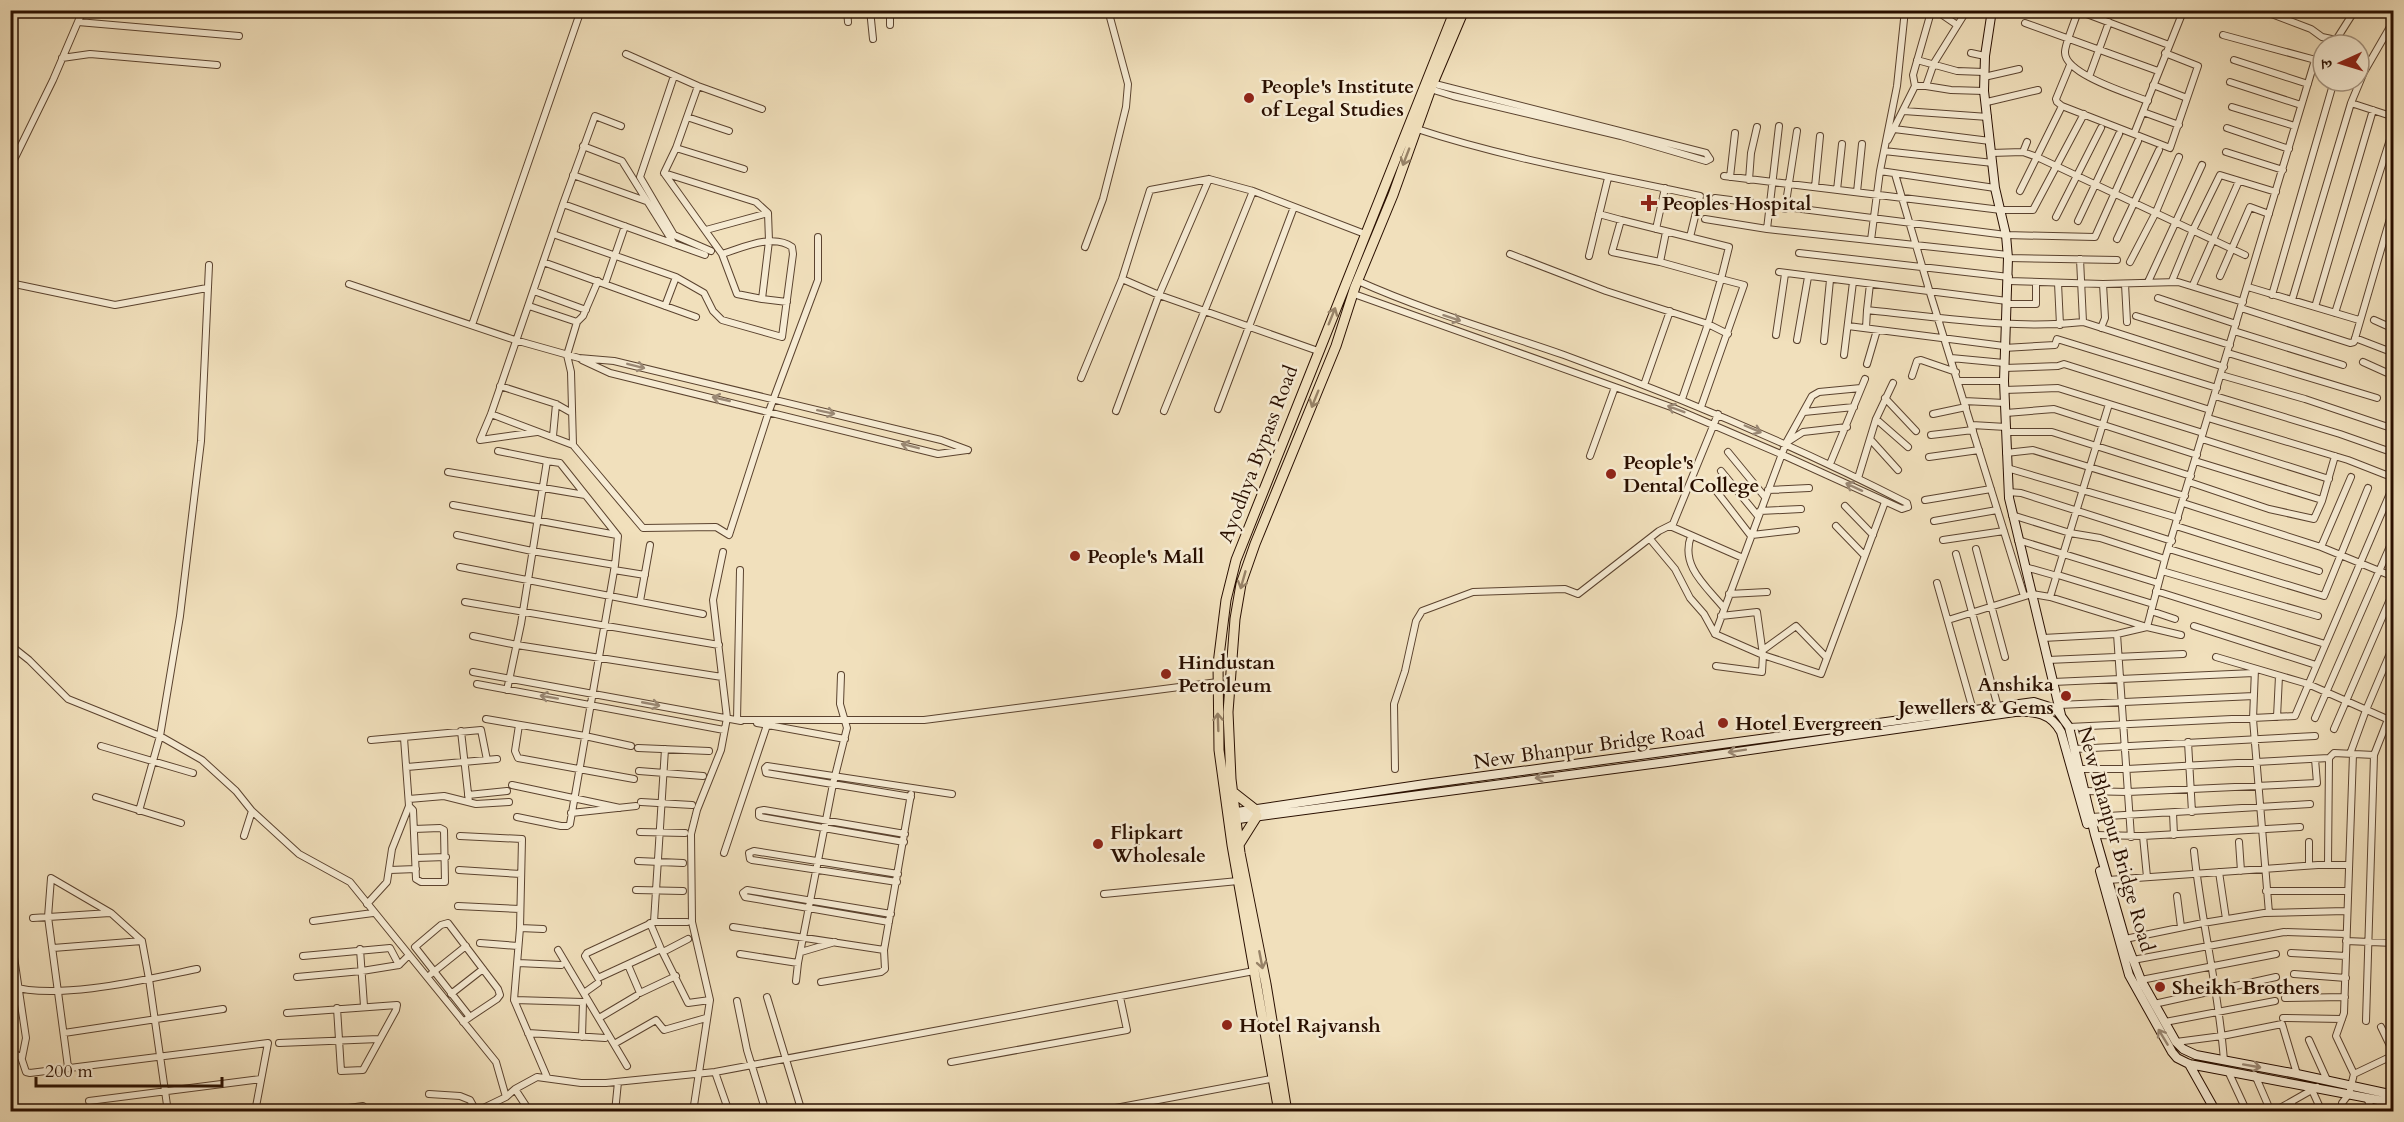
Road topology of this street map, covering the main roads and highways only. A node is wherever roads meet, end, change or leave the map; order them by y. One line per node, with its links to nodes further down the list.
1 (1459, 12): 2 (main road, Ayodhya Bypass Road)
2 (1413, 128): 3 (main road, Ayodhya Bypass Road); 4 (main road, Ayodhya Bypass Road, one-way to 4)
3 (1345, 283): 4 (main road); 5 (main road, Ayodhya Bypass Road, one-way to 3)
4 (1356, 288): 6 (main road, Ayodhya Bypass Road, one-way to 6)
5 (1218, 664): 6 (main road); 7 (main road, Ayodhya Bypass Road, one-way to 5)
6 (1231, 664): 7 (main road, Ayodhya Bypass Road)
7 (1223, 742): 8 (main road, Ayodhya Bypass Road); 9 (main road, Ayodhya Bypass Road)
8 (1233, 792): 9 (main road, Ayodhya Bypass Road); 10 (main road)
9 (1232, 816): 10 (main road, Ayodhya Bypass Road); 11 (main road, Ayodhya Bypass Road)
10 (1240, 843): 11 (main road, Ayodhya Bypass Road, one-way to 11)
11 (1277, 1078): 12 (main road, Ayodhya Bypass Road); 13 (main road, Ayodhya Bypass Road)
12 (1279, 1112)
13 (1287, 1112)

